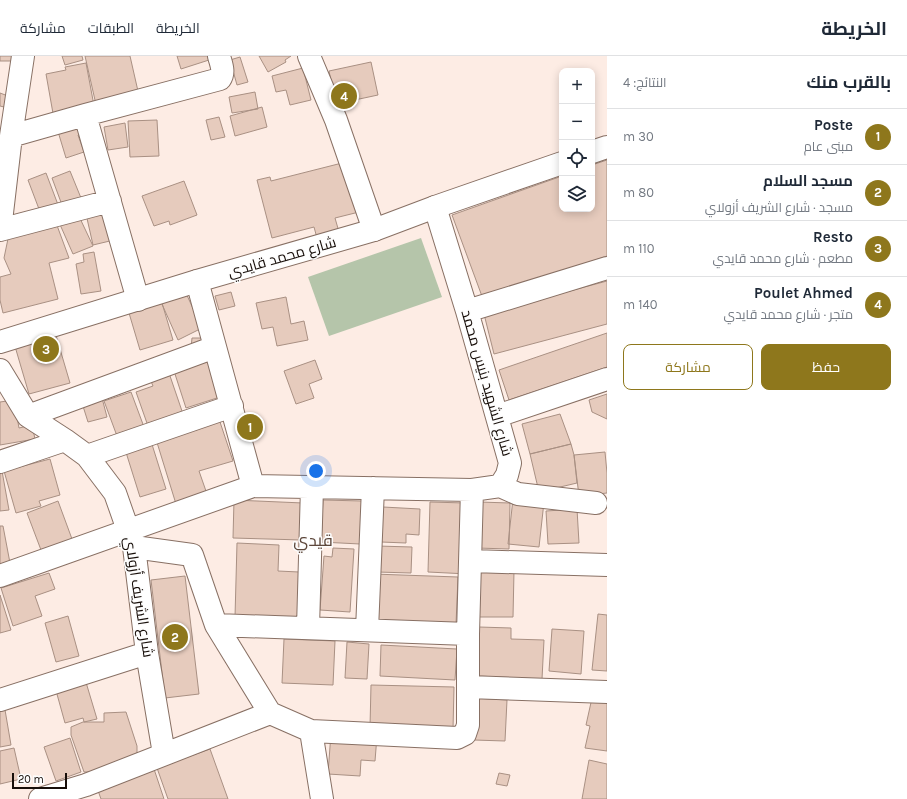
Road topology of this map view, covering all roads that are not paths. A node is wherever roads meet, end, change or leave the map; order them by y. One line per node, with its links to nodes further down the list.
1 (23, 56): 5 (street)
2 (219, 56): 4 (street)
3 (309, 56): 12 (street)
4 (85, 115): 5 (street); 9 (street)
5 (11, 136): 11 (street)
6 (607, 147): 7 (street)
7 (595, 151)
8 (559, 164): 10 (street, شارع محمد قايدي)
9 (110, 201): 11 (street); 15 (street)
10 (435, 207): 12 (street, شارع محمد قايدي); 16 (street, شارع الشهيد بنيس محمد)
11 (0, 230)
12 (374, 230): 14 (street, شارع محمد قايدي)
13 (607, 268): 16 (street)
14 (198, 281): 15 (street, شارع محمد قايدي); 18 (street)
15 (138, 300): 17 (street, شارع محمد قايدي)
16 (467, 311): 23 (street, شارع الشهيد بنيس محمد)
17 (0, 342)
18 (215, 347): 21 (street); 22 (street)
19 (0, 370): 22 (street, شارع الشريف أزولاي)
20 (607, 379): 23 (street)
21 (232, 406): 25 (street); 27 (street)
22 (28, 416): 24 (street, شارع الشريف أزولاي)
23 (497, 416): 28 (street, شارع الشهيد بنيس محمد)
24 (65, 440): 25 (street, شارع الشريف أزولاي); 26 (street)
25 (87, 456): 33 (street, شارع الشريف أزولاي)
26 (0, 462)
27 (253, 486): 29 (street); 33 (street)
28 (500, 486): 31 (street); 32 (street)
29 (312, 487): 30 (street); 38 (street)
30 (374, 488): 31 (street); 39 (street)
31 (472, 490): 34 (street)
32 (596, 503)
33 (132, 539): 36 (street); 37 (street); 41 (street, شارع الشريف أزولاي)
34 (471, 561): 35 (street); 40 (street)
35 (607, 565)
36 (0, 576)
37 (216, 625): 38 (street); 45 (street)
38 (308, 628): 39 (street)
39 (367, 630): 40 (street)
40 (468, 634): 42 (street)
41 (147, 653): 44 (street); 47 (street, شارع الشريف أزولاي)
42 (468, 687): 43 (street); 46 (street)
43 (607, 692)
44 (0, 700)
45 (270, 713): 46 (street); 47 (street)
46 (311, 731): 50 (street)
47 (164, 754): 48 (street)
48 (88, 792): 49 (street)
49 (40, 799)
50 (322, 799)

